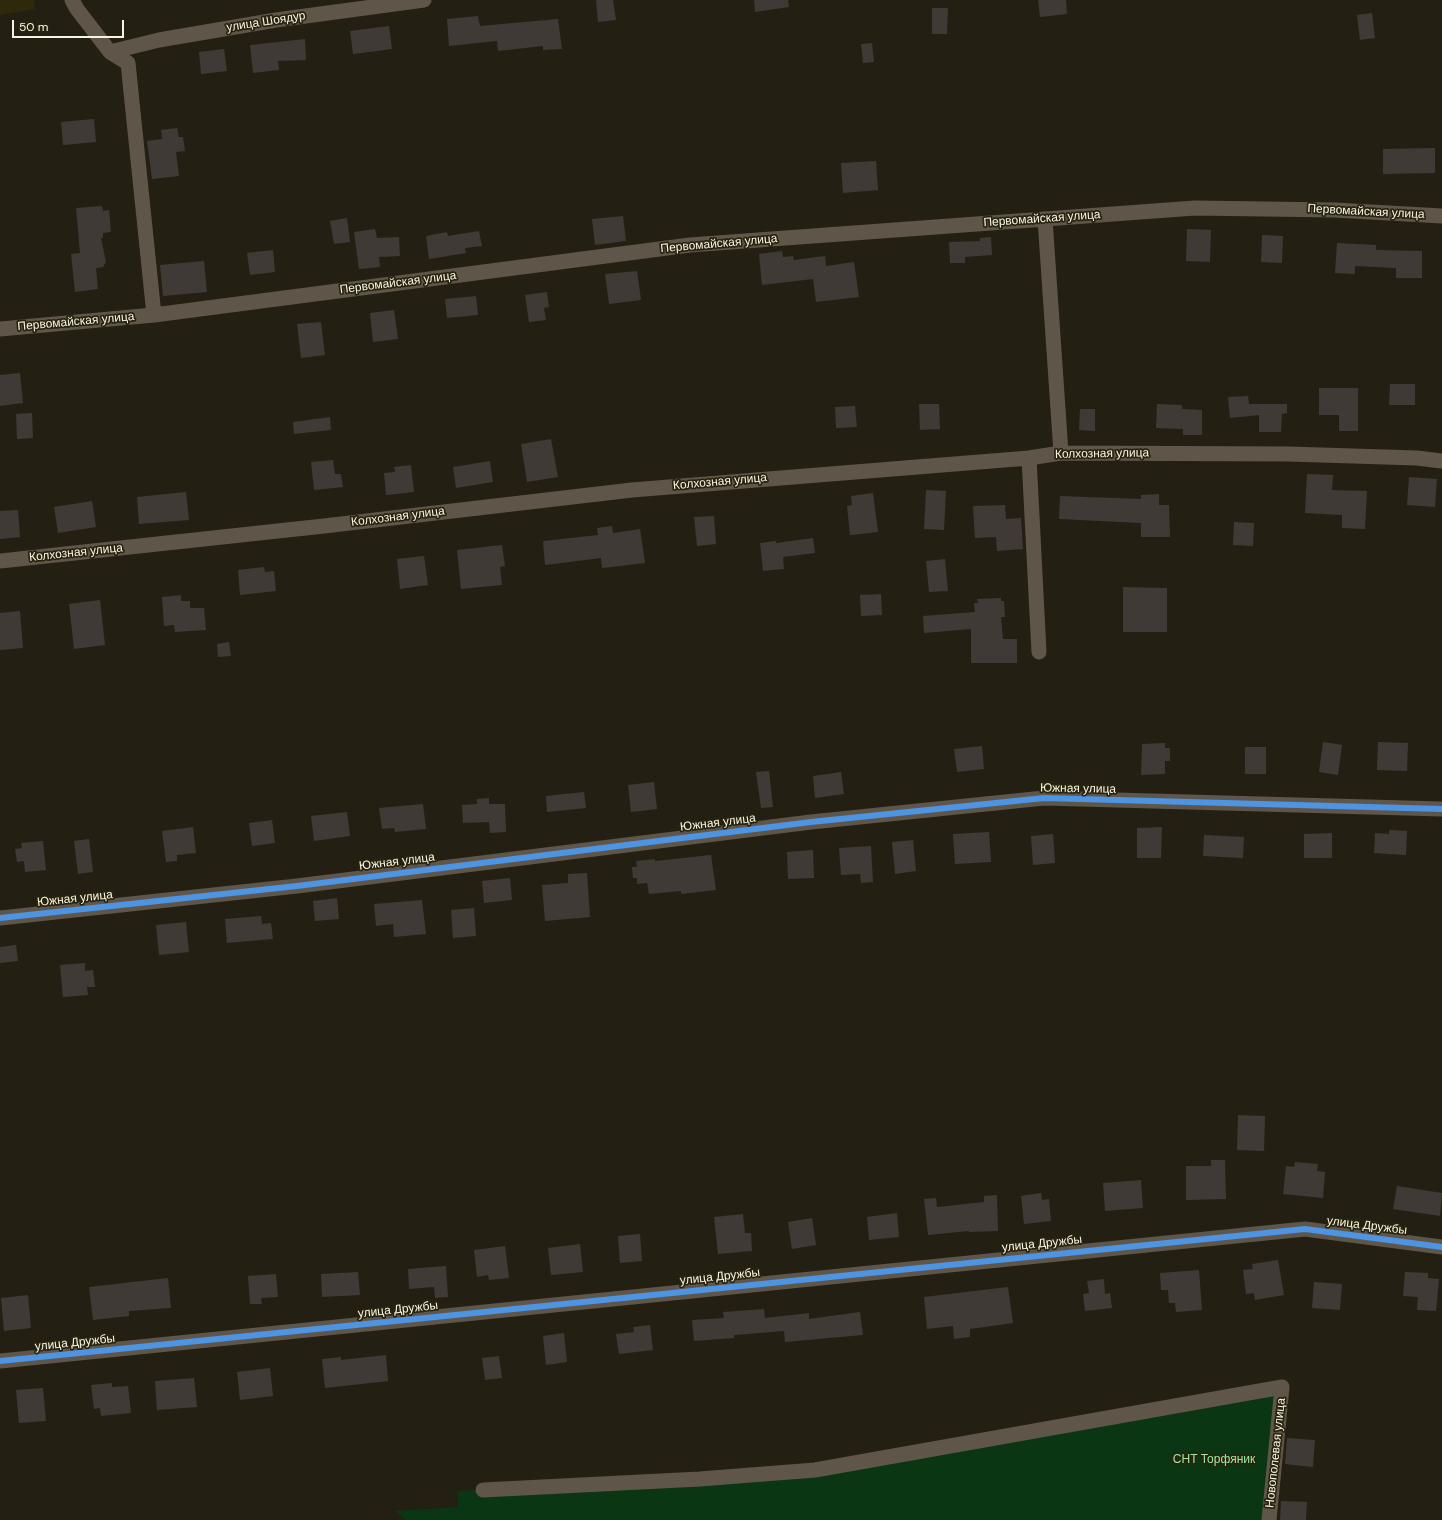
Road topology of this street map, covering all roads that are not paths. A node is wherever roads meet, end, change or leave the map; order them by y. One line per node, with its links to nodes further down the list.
1 (72, 0): 3 (street)
2 (424, 0): 3 (street, улица Шоядур)
3 (110, 52): 6 (street)
4 (1442, 216): 5 (street, Первомайская улица)
5 (1045, 219): 6 (street, Первомайская улица); 8 (street)
6 (154, 315): 7 (street, Первомайская улица)
7 (0, 329)
8 (1061, 452): 9 (street, Колхозная улица); 10 (street, Колхозная улица)
9 (1029, 458): 11 (street, Колхозная улица); 12 (street)
10 (1442, 461)
11 (0, 561)
12 (1039, 652)
13 (1442, 809): 14 (street, Южная улица)
14 (0, 918)
15 (1442, 1247): 16 (street, улица Дружбы)
16 (0, 1361)
17 (483, 1490): 18 (street, Новополевая улица)
18 (1269, 1520)

